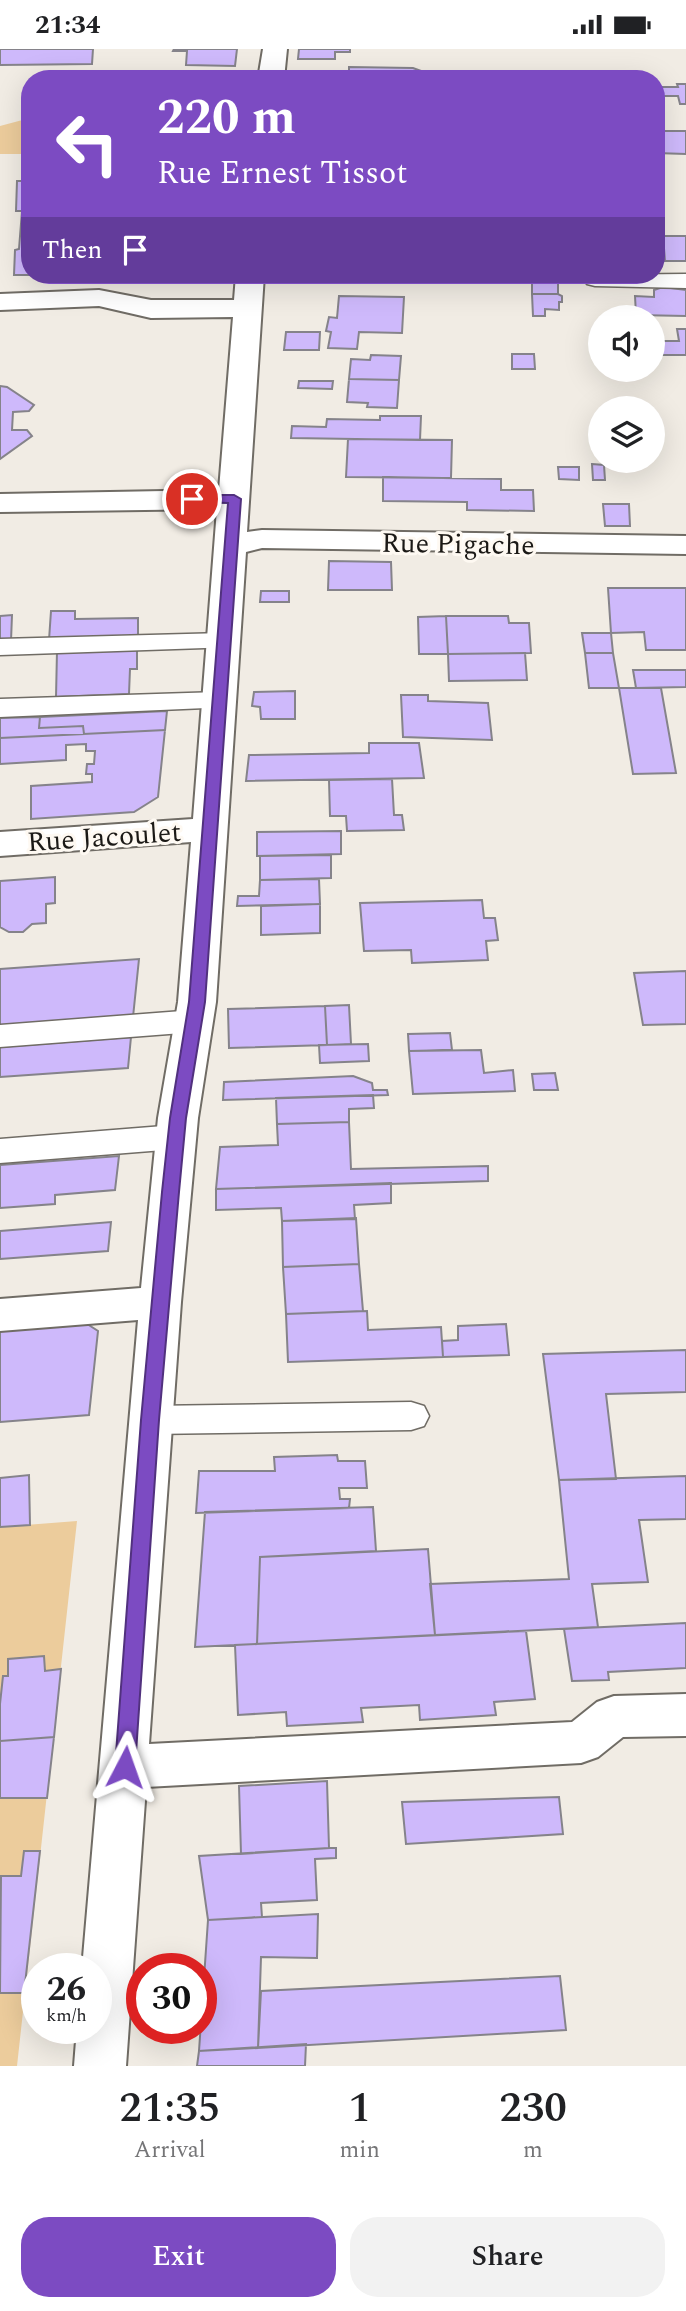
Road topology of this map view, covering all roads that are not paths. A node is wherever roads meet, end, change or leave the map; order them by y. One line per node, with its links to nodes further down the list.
1 (275, 49): 2 (street)
2 (272, 70)
3 (665, 281): 4 (lane)
4 (686, 281)
5 (248, 291): 6 (street); 7 (street)
6 (0, 302)
7 (234, 499): 8 (street); 9 (street)
8 (0, 503)
9 (231, 545): 10 (street, Rue Pigache); 11 (street)
10 (686, 545)
11 (224, 641): 12 (lane); 13 (street)
12 (0, 647)
13 (219, 701): 14 (lane); 15 (street)
14 (0, 708)
15 (208, 828): 16 (street, Rue Jacoulet); 17 (street)
16 (0, 844)
17 (195, 1021): 18 (lane); 19 (street)
18 (0, 1036)
19 (176, 1137): 20 (lane); 21 (street)
20 (0, 1151)
21 (160, 1302): 22 (street); 24 (street)
22 (0, 1315)
23 (411, 1416): 24 (lane)
24 (150, 1420): 26 (street)
25 (686, 1715): 26 (street)
26 (125, 1767): 27 (street)
27 (100, 2066)

